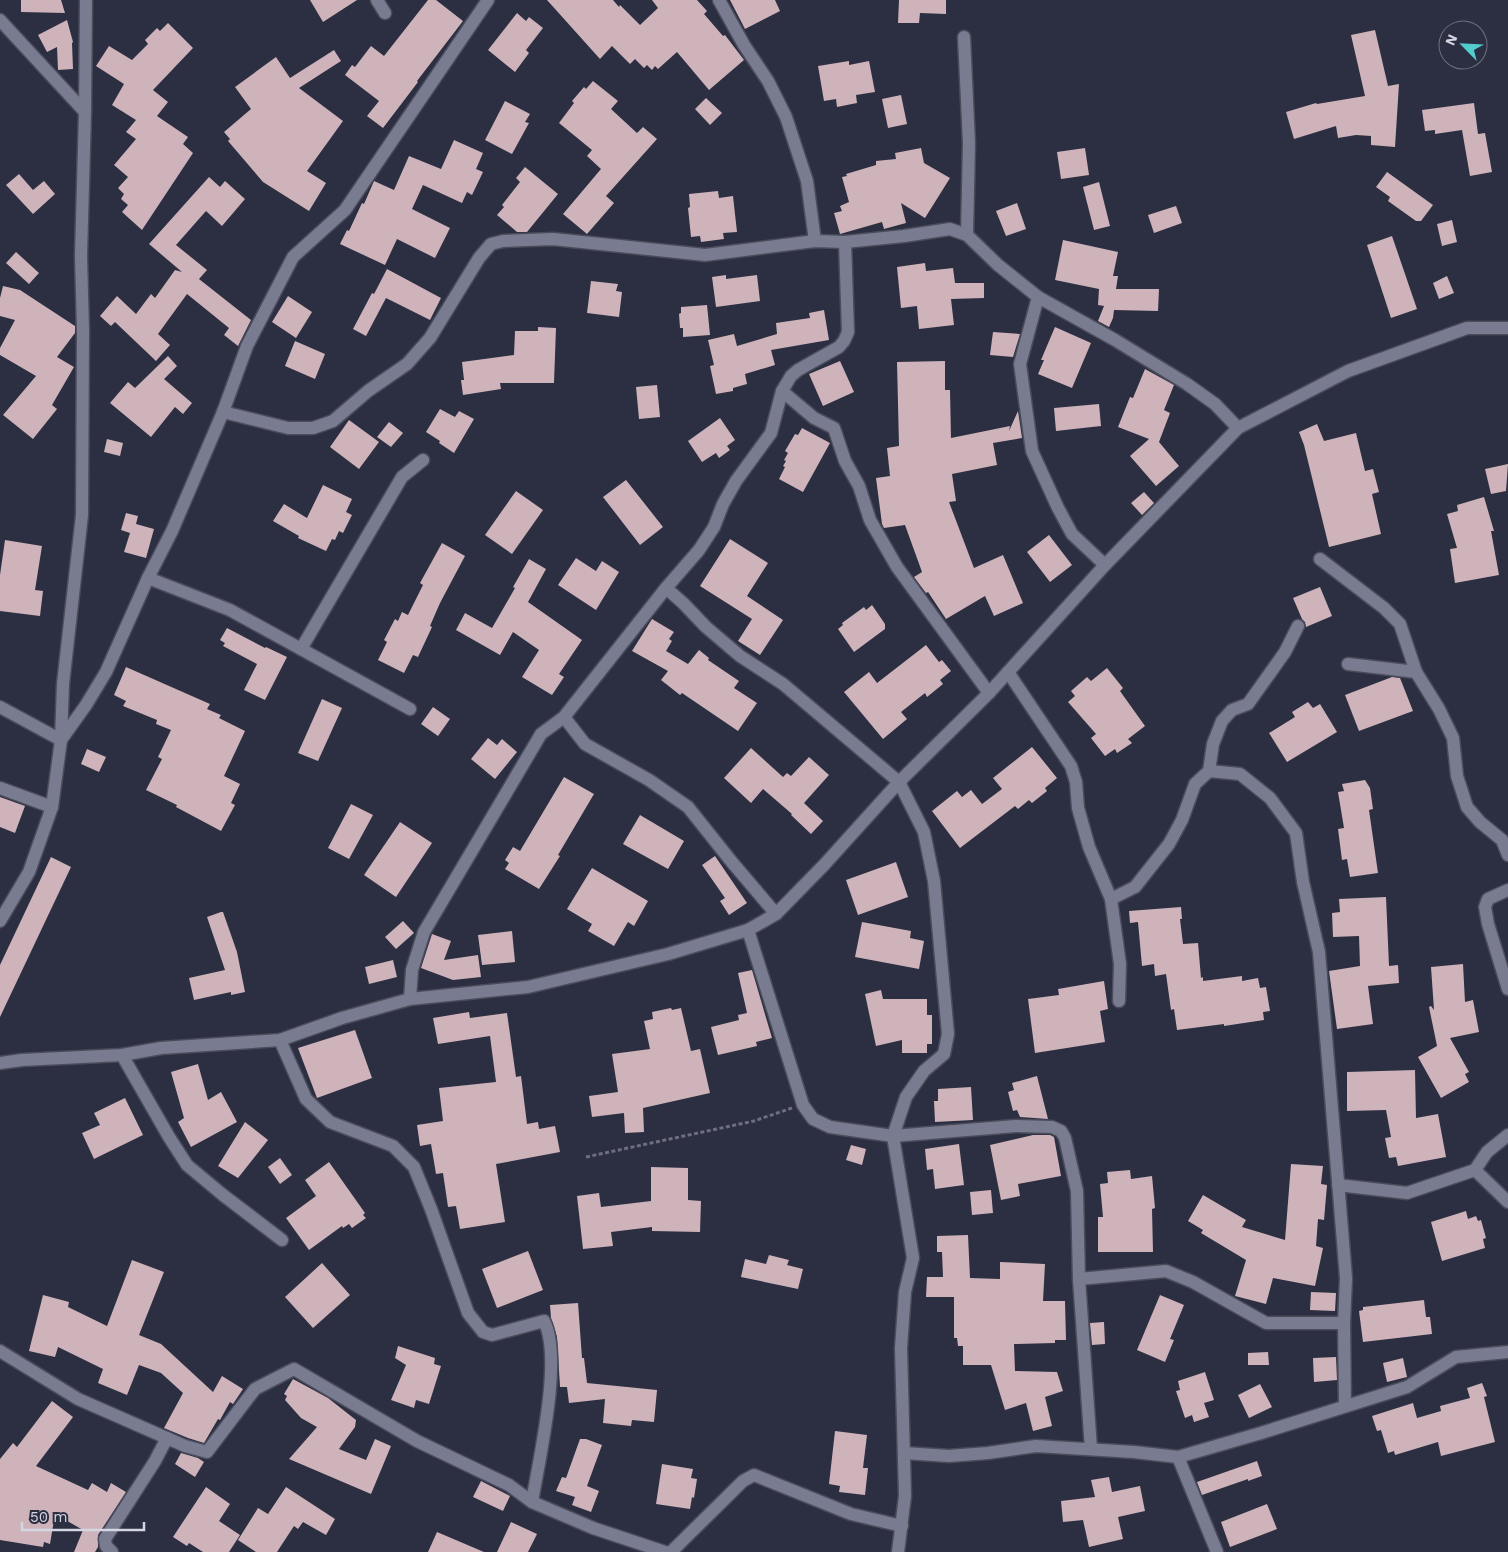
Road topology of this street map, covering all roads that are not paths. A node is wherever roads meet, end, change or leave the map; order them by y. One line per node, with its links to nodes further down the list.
1 (86, 0): 8 (street)
2 (376, 0): 5 (street)
3 (488, 0): 15 (street)
4 (720, 0): 10 (street)
5 (385, 13)
6 (0, 20): 8 (street)
7 (964, 36): 9 (street)
8 (85, 112): 31 (street)
9 (967, 235): 11 (street); 12 (street)
10 (815, 241): 11 (street); 15 (street)
11 (845, 242): 14 (street)
12 (1038, 297): 16 (street); 19 (street)
13 (1508, 328): 16 (street)
14 (782, 391): 21 (street); 27 (street)
15 (223, 412): 20 (street)
16 (1238, 428): 19 (street)
17 (422, 460): 23 (street)
18 (1320, 559): 26 (street)
19 (1106, 565): 25 (street)
20 (148, 578): 23 (street); 31 (street)
21 (666, 588): 30 (street); 33 (street)
22 (1298, 626): 32 (street)
23 (301, 649): 29 (street)
24 (1348, 664): 26 (street)
25 (1008, 672): 27 (street); 38 (street)
26 (1416, 672): 36 (street)
27 (989, 693): 33 (street)
28 (0, 707): 31 (street)
29 (410, 709)
30 (564, 717): 39 (street); 43 (street)
31 (61, 740): 35 (street)
32 (1209, 771): 38 (street); 51 (street)
33 (899, 782): 39 (street); 49 (street)
34 (0, 788): 35 (street)
35 (52, 807): 40 (street)
36 (1508, 855)
37 (1508, 890): 42 (street)
38 (1111, 899): 44 (street)
39 (776, 914): 41 (street)
40 (0, 921)
41 (748, 930): 43 (street); 49 (street)
42 (1508, 989)
43 (410, 999): 45 (street)
44 (1119, 1001)
45 (280, 1040): 46 (street); 63 (street)
46 (122, 1055): 47 (street); 53 (street)
47 (0, 1064)
48 (1508, 1135): 50 (street)
49 (893, 1136): 54 (street); 61 (street)
50 (1475, 1170): 51 (street); 52 (street)
51 (1338, 1185): 55 (street)
52 (1508, 1202)
53 (282, 1240)
54 (1080, 1279): 55 (street); 60 (street)
55 (1344, 1323): 58 (street)
56 (0, 1351): 59 (street)
57 (1508, 1352): 58 (street)
58 (1345, 1406): 62 (street)
59 (167, 1438): 63 (street); 65 (street)
60 (1091, 1449): 61 (street); 62 (street)
61 (904, 1453): 64 (street)
62 (1178, 1457): 69 (street)
63 (532, 1502): 66 (street)
64 (902, 1526): 67 (street); 68 (street)
65 (112, 1552)
66 (665, 1552)
67 (671, 1552)
68 (898, 1552)
69 (1217, 1552)

